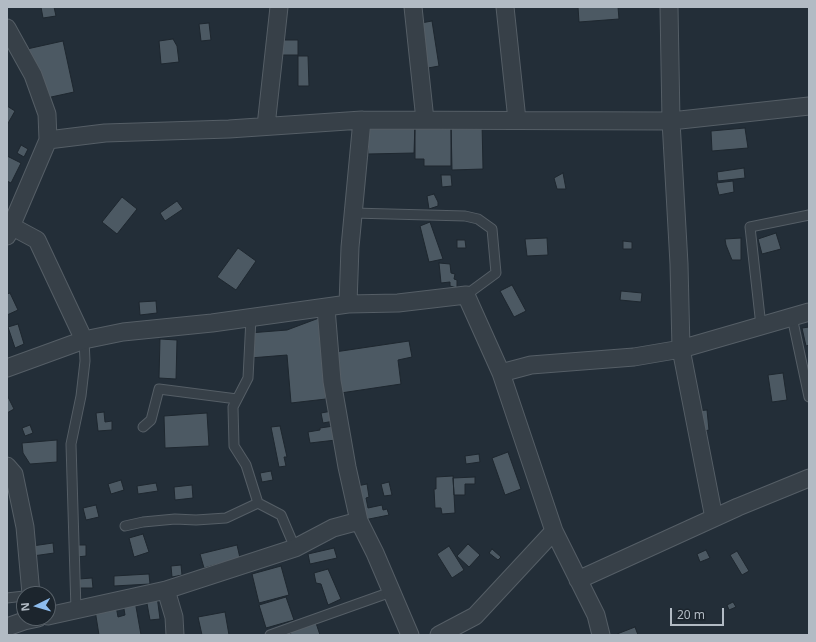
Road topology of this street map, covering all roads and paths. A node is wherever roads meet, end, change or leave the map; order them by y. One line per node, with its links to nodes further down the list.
1 (279, 7): 11 (street)
2 (413, 7): 8 (street)
3 (505, 7): 9 (street)
4 (669, 7): 10 (street)
5 (9, 36): 12 (street)
6 (809, 106): 10 (street)
7 (362, 120): 8 (street); 11 (street); 13 (street)
8 (425, 120): 9 (street)
9 (517, 120): 10 (street)
10 (671, 121): 24 (street)
11 (266, 126): 12 (street)
12 (48, 140): 15 (street)
13 (353, 213): 16 (lane); 17 (street)
14 (809, 215): 22 (lane)
15 (10, 223): 23 (street)
16 (466, 295): 17 (street); 26 (street)
17 (348, 304): 18 (street)
18 (326, 308): 21 (street); 34 (street)
19 (809, 312): 20 (street)
20 (792, 316): 22 (street); 27 (lane)
21 (251, 318): 23 (street); 28 (lane)
22 (761, 326): 24 (street)
23 (84, 340): 25 (street); 42 (lane)
24 (681, 349): 26 (street); 33 (street)
25 (7, 368)
26 (501, 373): 36 (street)
27 (809, 397)
28 (237, 399): 29 (lane); 32 (lane)
29 (143, 427)
30 (7, 466): 39 (street)
31 (809, 478): 33 (street)
32 (258, 503): 35 (lane); 37 (lane)
33 (714, 518): 38 (street)
34 (359, 521): 37 (street); 41 (street)
35 (125, 526)
36 (554, 532): 38 (street); 47 (street)
37 (295, 548): 40 (street)
38 (578, 580): 48 (street)
39 (30, 586)
40 (166, 590): 42 (street); 44 (street)
41 (391, 592): 45 (lane); 46 (street)
42 (76, 610): 43 (street)
43 (56, 614)
44 (175, 635)
45 (270, 635)
46 (410, 635)
47 (439, 635)
48 (601, 635)

